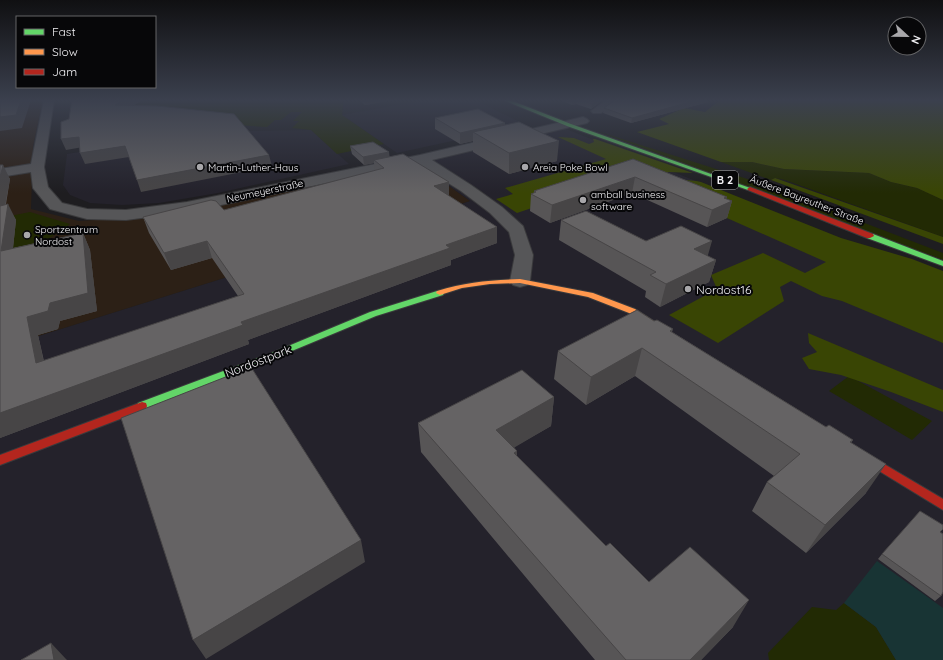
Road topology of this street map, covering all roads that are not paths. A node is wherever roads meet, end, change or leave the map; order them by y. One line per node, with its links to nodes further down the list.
1 (43, 131): 7 (street, Neumeyerstraße)
2 (544, 131): 6 (street, Neumeyerstraße)
3 (585, 131): 9 (main road, Äußere Bayreuther Straße / B 2)
4 (612, 131): 5 (main road)
5 (649, 143)
6 (420, 159): 7 (street, Neumeyerstraße); 10 (street)
7 (37, 166): 8 (street)
8 (0, 173)
9 (943, 264)
10 (520, 281): 11 (main road, Nordostpark); 13 (main road, Nordostpark)
11 (665, 331)
12 (852, 449): 14 (main road)
13 (0, 460)
14 (943, 505)

